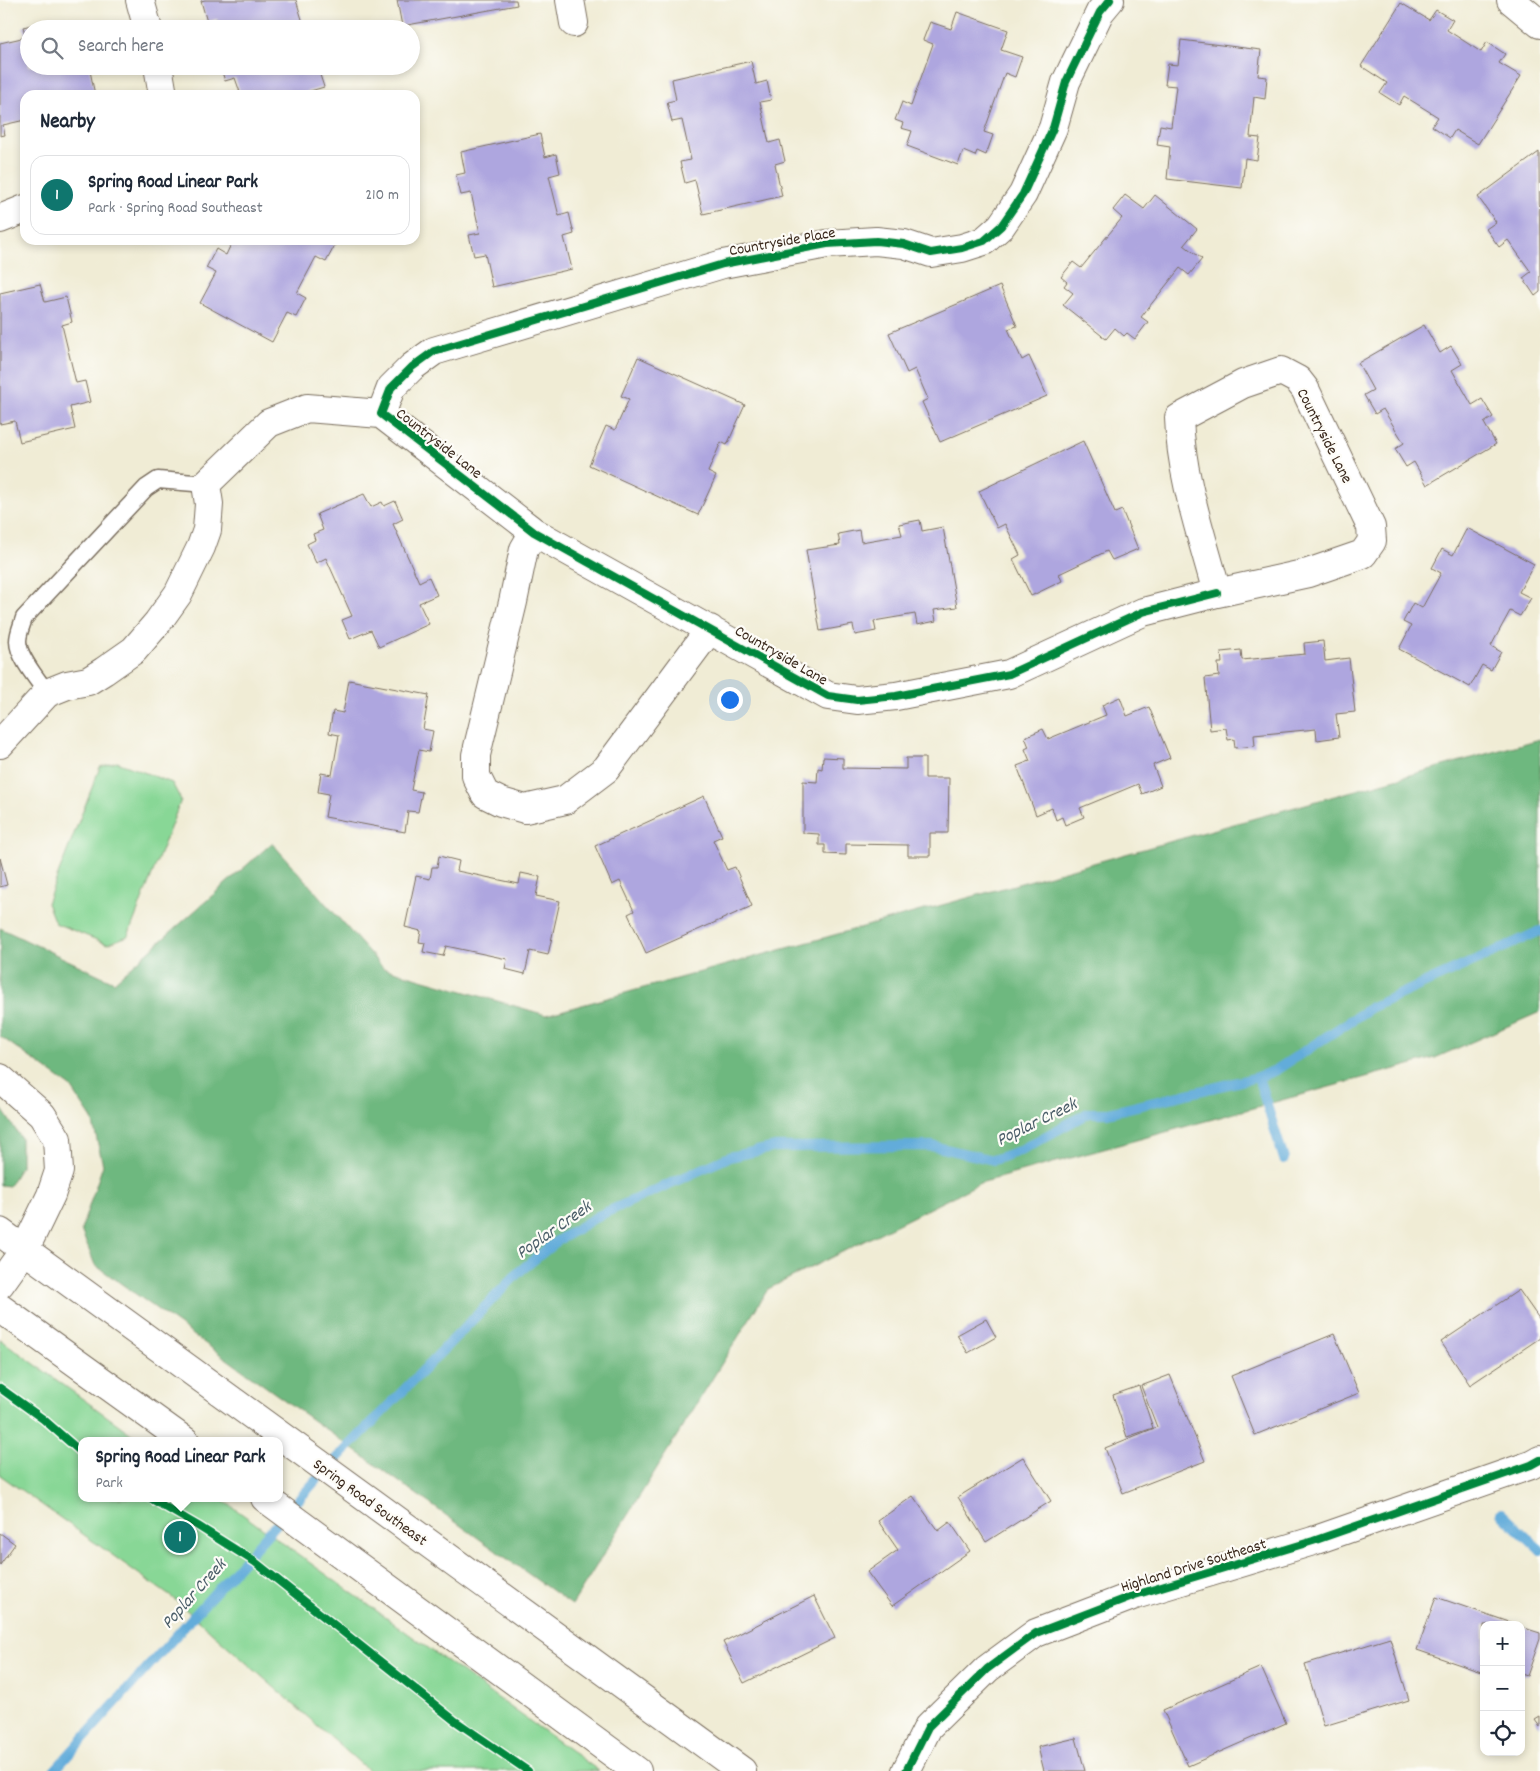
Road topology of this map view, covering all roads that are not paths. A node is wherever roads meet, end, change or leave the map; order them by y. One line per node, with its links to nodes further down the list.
1 (140, 0): 4 (street)
2 (1110, 0): 10 (street, Countryside Place)
3 (1511, 0): 5 (street)
4 (146, 20)
5 (1540, 24)
6 (160, 75): 7 (street)
7 (163, 90)
8 (20, 211): 9 (street)
9 (0, 219)
10 (381, 414): 11 (street); 12 (street, Countryside Lane)
11 (206, 484): 15 (street); 15 (lane)
12 (534, 532): 14 (street, Countryside Lane); 14 (street, Countryside Lane)
13 (1217, 593): 13 (street, Countryside Lane); 14 (street, Countryside Lane)
14 (710, 629)
15 (47, 693): 16 (street)
16 (0, 744)
17 (0, 1078): 19 (street)
18 (0, 1232): 19 (street, Spring Road Southeast)
19 (25, 1249): 20 (street); 26 (street, Spring Road Southeast)
20 (0, 1284)
21 (0, 1308): 22 (street)
22 (179, 1437)
23 (1540, 1460): 27 (street, Highland Drive Southeast)
24 (270, 1502): 25 (street)
25 (637, 1771)
26 (742, 1771)
27 (906, 1771)

